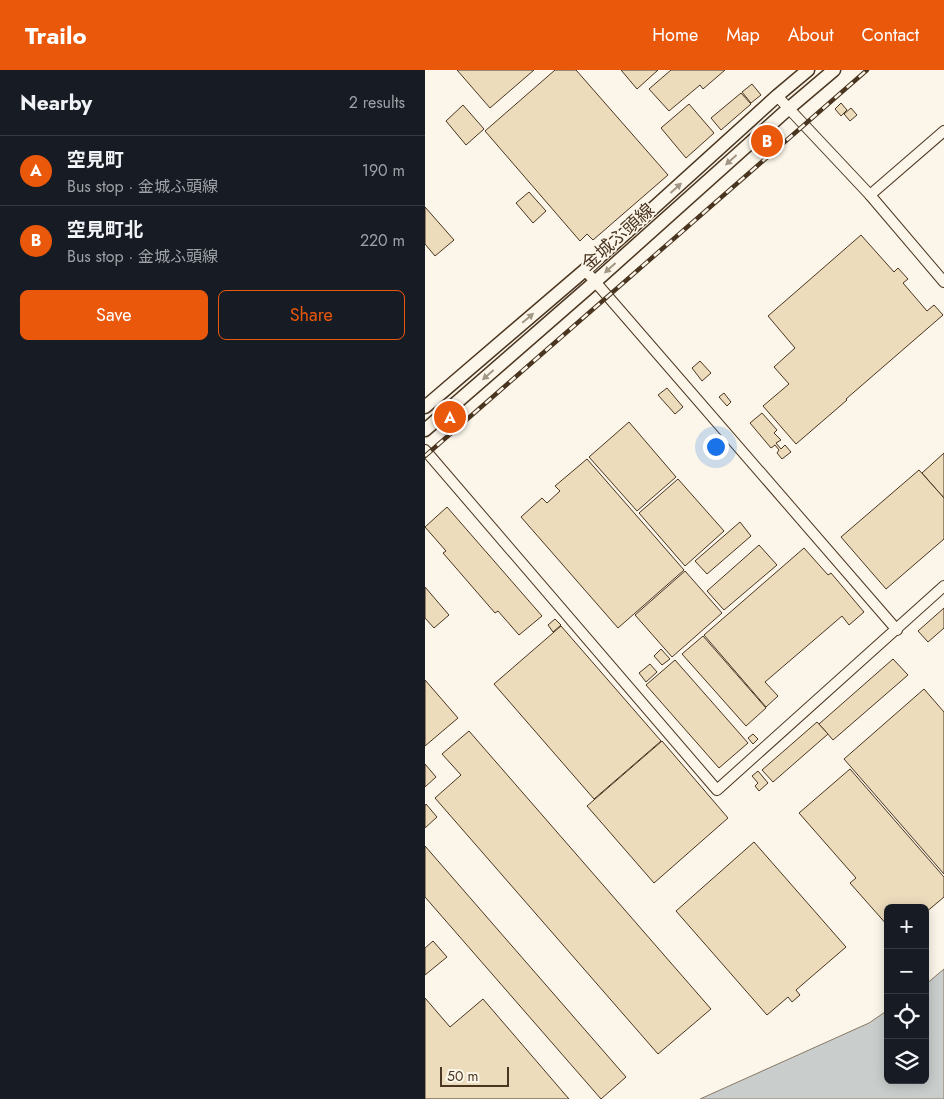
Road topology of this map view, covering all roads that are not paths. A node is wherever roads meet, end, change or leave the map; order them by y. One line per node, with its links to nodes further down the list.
1 (808, 70): 3 (main road, 金城ふ頭線)
2 (834, 70): 4 (main road, 金城ふ頭線)
3 (777, 96): 4 (street); 7 (main road, 金城ふ頭線, one-way to 3)
4 (788, 109): 6 (street); 8 (main road, 金城ふ頭線, one-way to 8)
5 (944, 131): 6 (street)
6 (870, 196): 9 (street)
7 (585, 270): 8 (street); 10 (main road, 金城ふ頭線, one-way to 7)
8 (595, 281): 11 (main road, 金城ふ頭線, one-way to 11); 14 (street)
9 (944, 282)
10 (425, 407)
11 (425, 430)
12 (425, 450): 14 (street)
13 (944, 586): 14 (street)
14 (897, 630)

